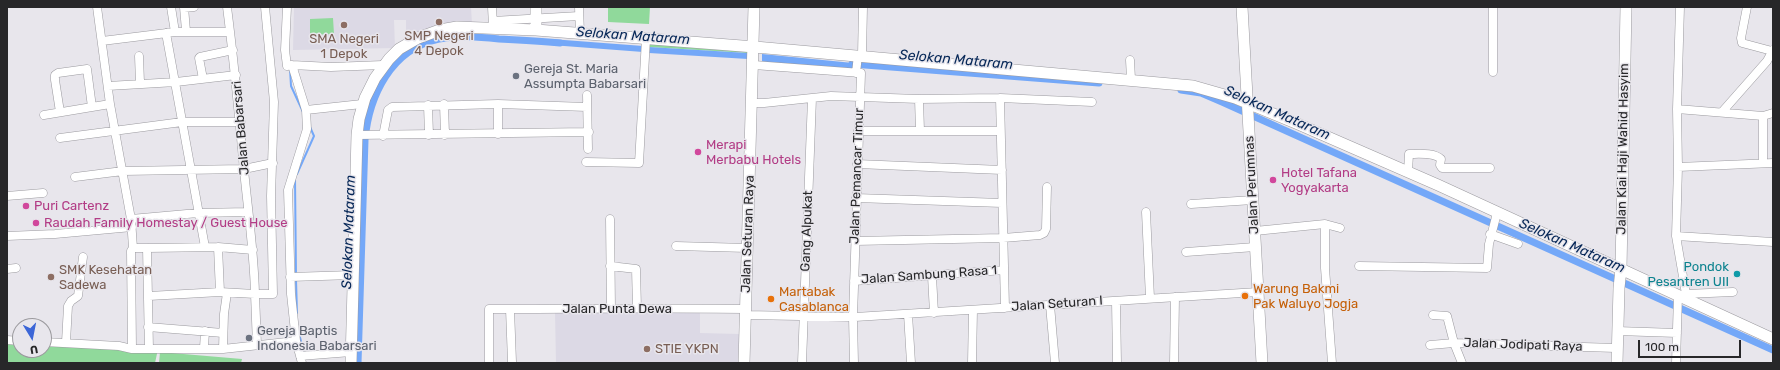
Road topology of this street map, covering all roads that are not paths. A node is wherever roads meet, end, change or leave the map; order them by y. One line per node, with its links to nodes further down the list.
1 (97, 7): 27 (street)
2 (172, 7): 24 (street)
3 (184, 7): 4 (street); 22 (street)
4 (194, 7)
5 (227, 7): 25 (street, Jalan Babarsari)
6 (265, 7): 85 (street)
7 (287, 7): 38 (street)
8 (492, 7): 20 (street)
9 (536, 7): 19 (main road)
10 (579, 7): 18 (street)
11 (754, 7): 29 (main road, Jalan Seturan Raya)
12 (863, 7): 33 (street)
13 (1242, 7): 61 (main road, Jalan Perumnas)
14 (1493, 7): 40 (street)
15 (1626, 7): 134 (main road, Jalan Kiai Haji Wahid Hasyim)
16 (1680, 7): 62 (street)
17 (1747, 7): 31 (street)
18 (579, 16): 19 (street); 26 (street)
19 (536, 19): 20 (street); 21 (main road)
20 (493, 25): 21 (main road); 37 (main road)
21 (536, 30): 26 (main road)
22 (186, 31): 24 (street); 25 (street)
23 (166, 32): 24 (street); 27 (street); 44 (street)
24 (175, 32)
25 (230, 32): 30 (street, Jalan Babarsari)
26 (580, 34): 28 (main road)
27 (102, 41): 46 (street)
28 (645, 46): 29 (main road); 83 (street)
29 (753, 47): 33 (main road); 36 (main road, Jalan Seturan Raya)
30 (233, 50): 41 (street, Jalan Babarsari); 42 (street)
31 (1773, 51): 35 (street)
32 (139, 56): 45 (street)
33 (859, 57): 39 (street); 43 (main road)
34 (1130, 60): 43 (street)
35 (1770, 62): 65 (street)
36 (754, 64): 39 (street); 57 (main road, Jalan Seturan Raya)
37 (383, 65): 38 (street); 54 (main road)
38 (292, 66): 63 (street)
39 (856, 72): 48 (street)
40 (1493, 72)
41 (236, 75): 42 (street); 70 (street, Jalan Babarsari)
42 (203, 79): 44 (street)
43 (1131, 79): 61 (main road)
44 (176, 82): 45 (street); 69 (street)
45 (140, 83): 46 (street)
46 (108, 86): 53 (street)
47 (587, 95): 60 (street)
48 (859, 97): 49 (street, Jalan Pemancar Timur); 51 (street); 72 (street, Jalan Pemancar Timur)
49 (812, 98): 57 (street, Jalan Pemancar Timur); 157 (street, Gang Alpukat)
50 (1000, 98): 51 (street); 52 (street); 75 (street)
51 (919, 99): 73 (street)
52 (1092, 102)
53 (110, 104): 59 (street); 71 (street)
54 (362, 104): 63 (street); 77 (main road)
55 (444, 104): 56 (street); 58 (street); 79 (street)
56 (498, 104): 60 (street); 76 (street)
57 (752, 104): 124 (main road, Jalan Seturan Raya)
58 (428, 105): 78 (street); 80 (street)
59 (92, 107): 64 (street); 64 (street)
60 (587, 107): 74 (street)
61 (1248, 107): 94 (main road); 100 (main road, Jalan Perumnas)
62 (1677, 109): 65 (street); 88 (street)
63 (306, 110): 137 (street)
64 (60, 112): 67 (street)
65 (1722, 112): 68 (street)
66 (1773, 112): 68 (street)
67 (44, 115)
68 (1763, 116): 84 (street)
69 (182, 122): 70 (street); 71 (street); 91 (street)
70 (241, 122): 90 (street, Jalan Babarsari)
71 (115, 130): 81 (street); 93 (street)
72 (858, 131): 73 (street); 87 (street, Jalan Pemancar Timur)
73 (920, 131): 75 (street)
74 (589, 132): 76 (street); 82 (street)
75 (1000, 132): 92 (street)
76 (498, 134): 79 (street)
77 (358, 135): 80 (street); 135 (main road)
78 (429, 135): 79 (street); 80 (street)
79 (445, 135)
80 (380, 136)
81 (60, 138)
82 (588, 148)
83 (586, 162)
84 (1763, 162): 86 (street); 88 (street)
85 (273, 163): 90 (street); 169 (street)
86 (1773, 163)
87 (857, 164): 92 (street); 99 (street, Jalan Pemancar Timur)
88 (1678, 167): 114 (street)
89 (1490, 168): 94 (street)
90 (244, 169): 91 (street); 103 (street, Jalan Babarsari)
91 (190, 170): 93 (street); 105 (street)
92 (1002, 170): 101 (street)
93 (123, 171): 95 (street); 108 (street)
94 (1408, 172): 106 (main road)
95 (75, 177)
96 (1047, 187): 115 (street)
97 (43, 193): 98 (street)
98 (7, 196)
99 (856, 198): 101 (street); 116 (street, Jalan Pemancar Timur)
100 (1253, 200): 102 (street); 111 (main road, Jalan Perumnas)
101 (1002, 203): 115 (street)
102 (1191, 204)
103 (248, 212): 105 (street); 126 (street, Jalan Babarsari)
104 (1146, 212): 144 (street)
105 (198, 213): 108 (street); 122 (street)
106 (1496, 217): 112 (street); 134 (main road)
107 (610, 219): 129 (street)
108 (131, 223): 113 (street); 125 (street)
109 (1325, 224): 110 (street); 111 (street); 189 (street)
110 (1340, 228)
111 (1254, 231): 120 (main road, Jalan Perumnas)
112 (1491, 233): 118 (street); 130 (street)
113 (7, 236)
114 (1676, 236): 117 (street); 145 (street)
115 (1003, 238): 116 (street); 133 (street)
116 (855, 241): 138 (street, Jalan Pemancar Timur)
117 (1773, 242)
118 (1518, 244)
119 (676, 246): 124 (street)
120 (1255, 246): 127 (street); 140 (main road, Jalan Perumnas)
121 (147, 248): 122 (street); 125 (street); 142 (street)
122 (205, 248): 123 (street)
123 (218, 248): 126 (street); 139 (street)
124 (747, 248): 153 (main road, Jalan Seturan Raya)
125 (132, 250): 174 (street)
126 (253, 250): 139 (street, Jalan Babarsari)
127 (1186, 252)
128 (82, 257): 167 (street)
129 (610, 266): 148 (street); 151 (street)
130 (1359, 266)
131 (16, 268): 132 (street)
132 (7, 269)
133 (1004, 270): 136 (street, Jalan Sambung Rasa 1); 149 (street)
134 (1621, 273): 145 (main road); 161 (main road, Jalan Kiai Haji Wahid Hasyim)
135 (353, 275): 137 (street); 177 (main road)
136 (932, 276): 138 (street, Jalan Sambung Rasa 1); 154 (street)
137 (295, 277): 165 (street)
138 (854, 281): 158 (street, Jalan Pemancar Timur)
139 (223, 292): 142 (street, Jalan Babarsari); 162 (street)
140 (1258, 292): 143 (street, Jalan Seturan I); 188 (main road, Jalan Perumnas)
141 (1733, 292): 145 (street)
142 (149, 296): 159 (street)
143 (1175, 297): 144 (street, Jalan Seturan I); 187 (street)
144 (1150, 298): 146 (street, Jalan Seturan I)
145 (1681, 298): 163 (street); 164 (main road)
146 (1116, 301): 147 (street, Jalan Seturan I); 186 (street)
147 (1050, 305): 149 (street, Jalan Seturan I); 185 (street)
148 (636, 308): 151 (street, Jalan Punta Dewa); 153 (street, Jalan Punta Dewa)
149 (1005, 308): 152 (street, Jalan Seturan I)
150 (510, 309): 151 (street, Jalan Punta Dewa); 178 (street); 179 (street, Jalan Punta Dewa)
151 (611, 309)
152 (973, 310): 154 (street, Jalan Seturan I); 184 (street)
153 (745, 312): 157 (street); 180 (main road, Jalan Seturan Raya)
154 (934, 313): 155 (street, Jalan Seturan I)
155 (908, 314): 158 (street, Jalan Seturan I); 183 (street)
156 (1433, 315): 168 (street)
157 (803, 316): 158 (street); 181 (street, Gang Alpukat)
158 (854, 317): 182 (street, Jalan Pemancar Timur)
159 (148, 326): 160 (street); 171 (street)
160 (205, 331): 162 (street); 172 (street)
161 (1617, 331): 163 (street); 173 (main road, Jalan Kiai Haji Wahid Hasyim)
162 (223, 332): 175 (street)
163 (1677, 333): 192 (street)
164 (1773, 339)
165 (296, 341): 169 (street); 176 (street)
166 (52, 342): 167 (street)
167 (66, 342): 174 (street)
168 (1454, 343): 170 (street, Jalan Jodipati Raya); 173 (street, Jalan Jodipati Raya); 190 (street)
169 (257, 345): 175 (street)
170 (1430, 345)
171 (148, 348): 172 (street); 174 (street)
172 (204, 348): 175 (street)
173 (1616, 348): 191 (main road, Jalan Kiai Haji Wahid Hasyim)
174 (132, 349)
175 (224, 349)
176 (302, 358): 177 (street)
177 (351, 358)
178 (512, 362)
179 (489, 363)
180 (744, 363)
181 (802, 363)
182 (854, 363)
183 (911, 363)
184 (972, 363)
185 (1055, 363)
186 (1117, 363)
187 (1174, 363)
188 (1262, 363)
189 (1332, 363)
190 (1462, 363)
191 (1617, 363)
192 (1676, 363)

